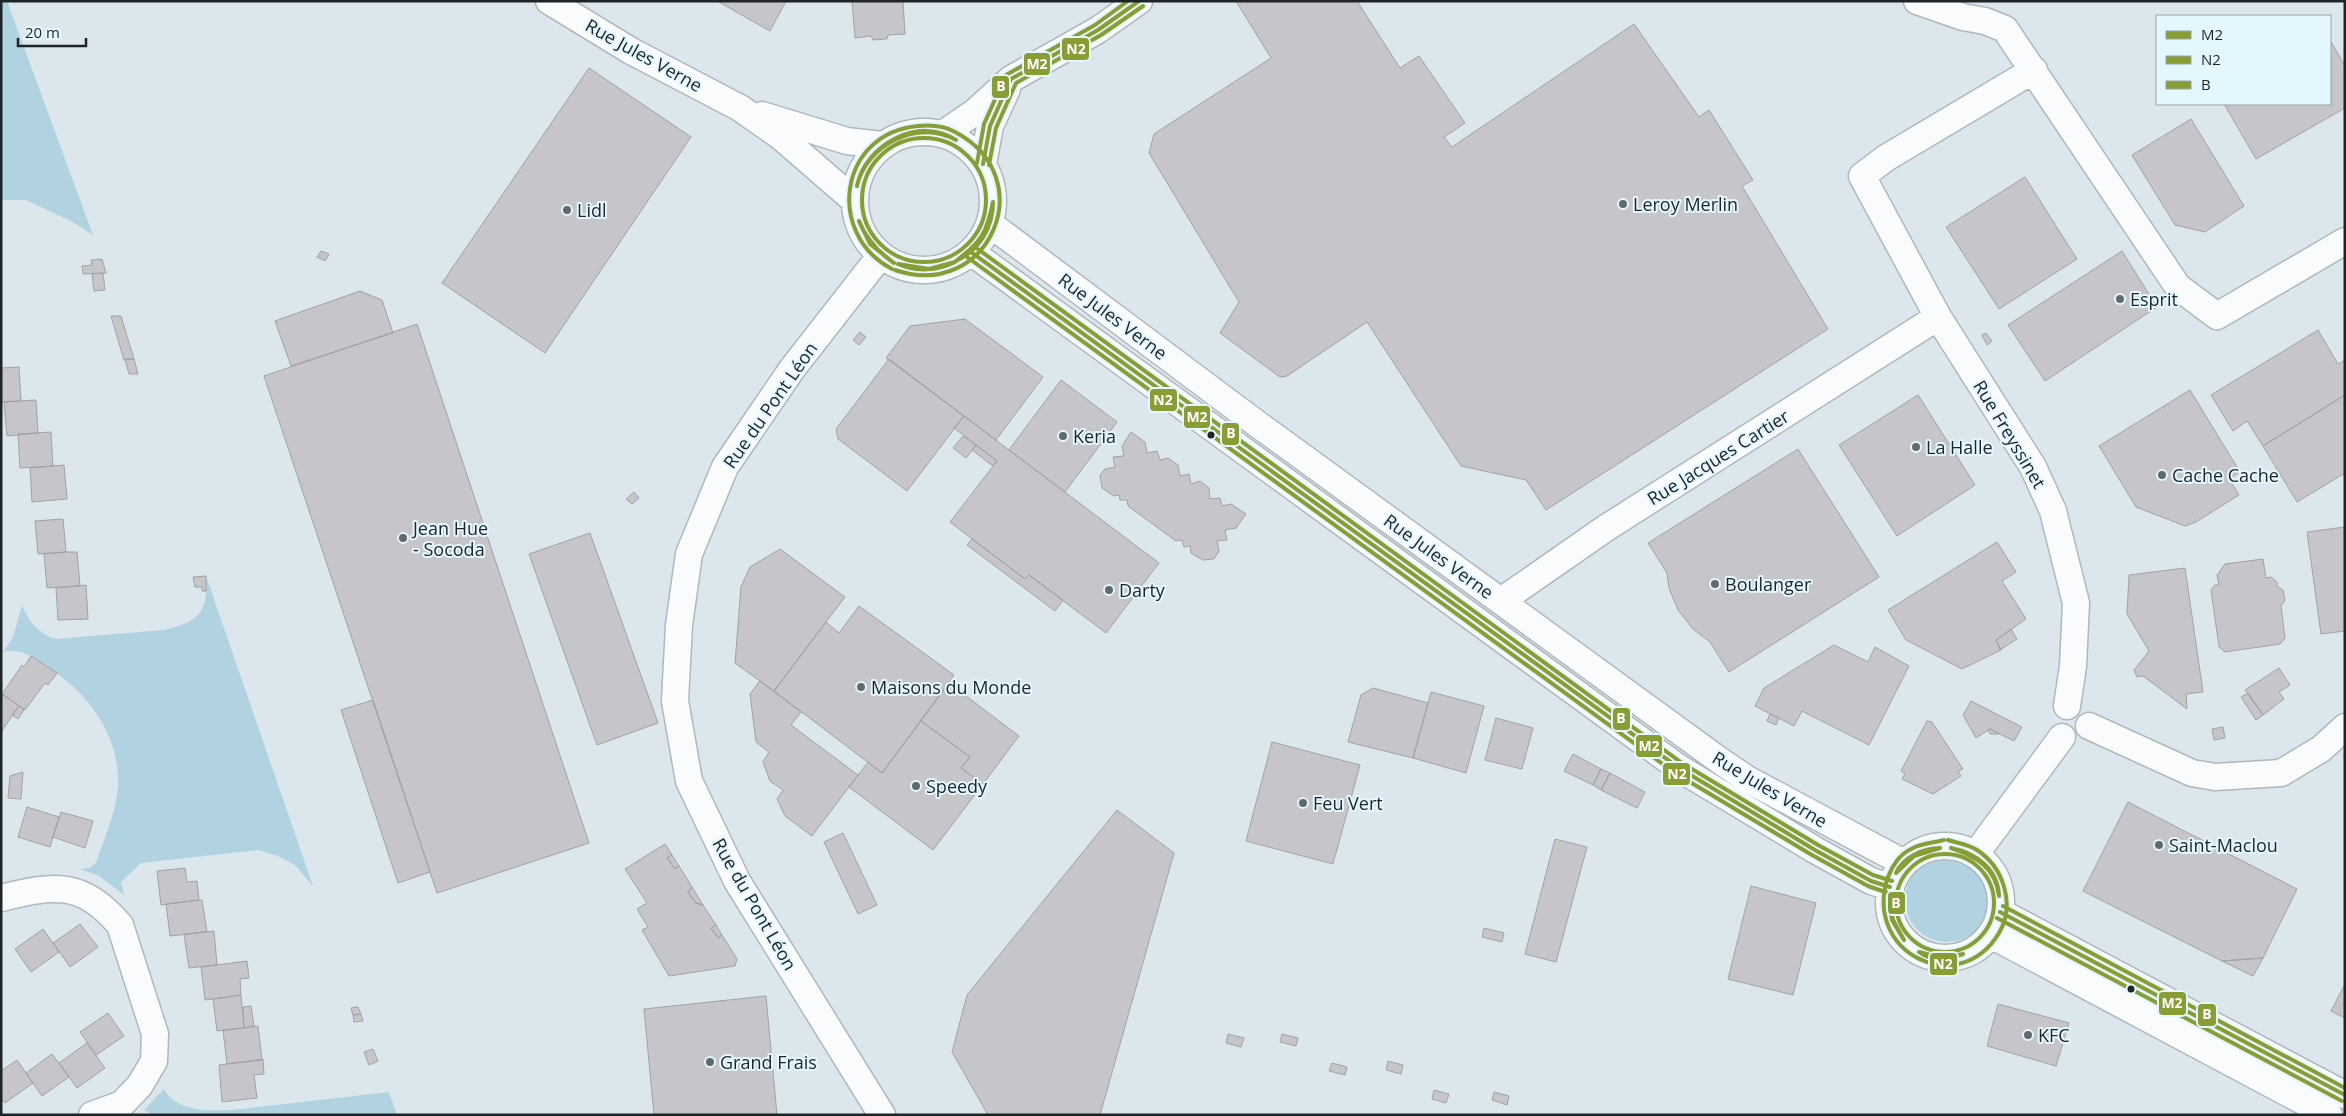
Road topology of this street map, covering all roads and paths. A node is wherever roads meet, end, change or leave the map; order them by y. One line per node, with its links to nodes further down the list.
1 (549, 1): 6 (street, Rue Jules Verne)
2 (1139, 1): 5 (street)
3 (1917, 1): 4 (street)
4 (2034, 70): 12 (street); 15 (street, Rue Freyssinet)
5 (1011, 79): 7 (street); 9 (street)
6 (740, 108): 8 (street, Rue Jules Verne); 10 (street, Rue Jules Verne)
7 (943, 134): 8 (street); 9 (street)
8 (882, 145): 10 (street)
9 (983, 164): 11 (street)
10 (855, 201): 14 (street)
11 (990, 224): 13 (street); 16 (street, Rue Jules Verne)
12 (2345, 241)
13 (971, 252): 14 (street); 23 (street, Rue Jules Verne)
14 (881, 255): 28 (street, Rue du Pont Léon)
15 (1938, 317): 16 (street, Rue Jacques Cartier); 17 (street, Rue Freyssinet)
16 (1501, 601): 22 (street, Rue Jules Verne)
17 (2067, 706): 18 (street); 20 (street)
18 (2089, 726): 19 (street); 20 (street)
19 (2345, 726)
20 (2062, 737): 21 (street)
21 (1975, 855): 22 (street); 25 (street)
22 (1904, 863): 23 (street)
23 (1890, 887): 25 (street)
24 (1, 898): 27 (street)
25 (1996, 923): 26 (street); 29 (street)
26 (2345, 1095)
27 (92, 1115)
28 (882, 1115)
29 (2329, 1115)

